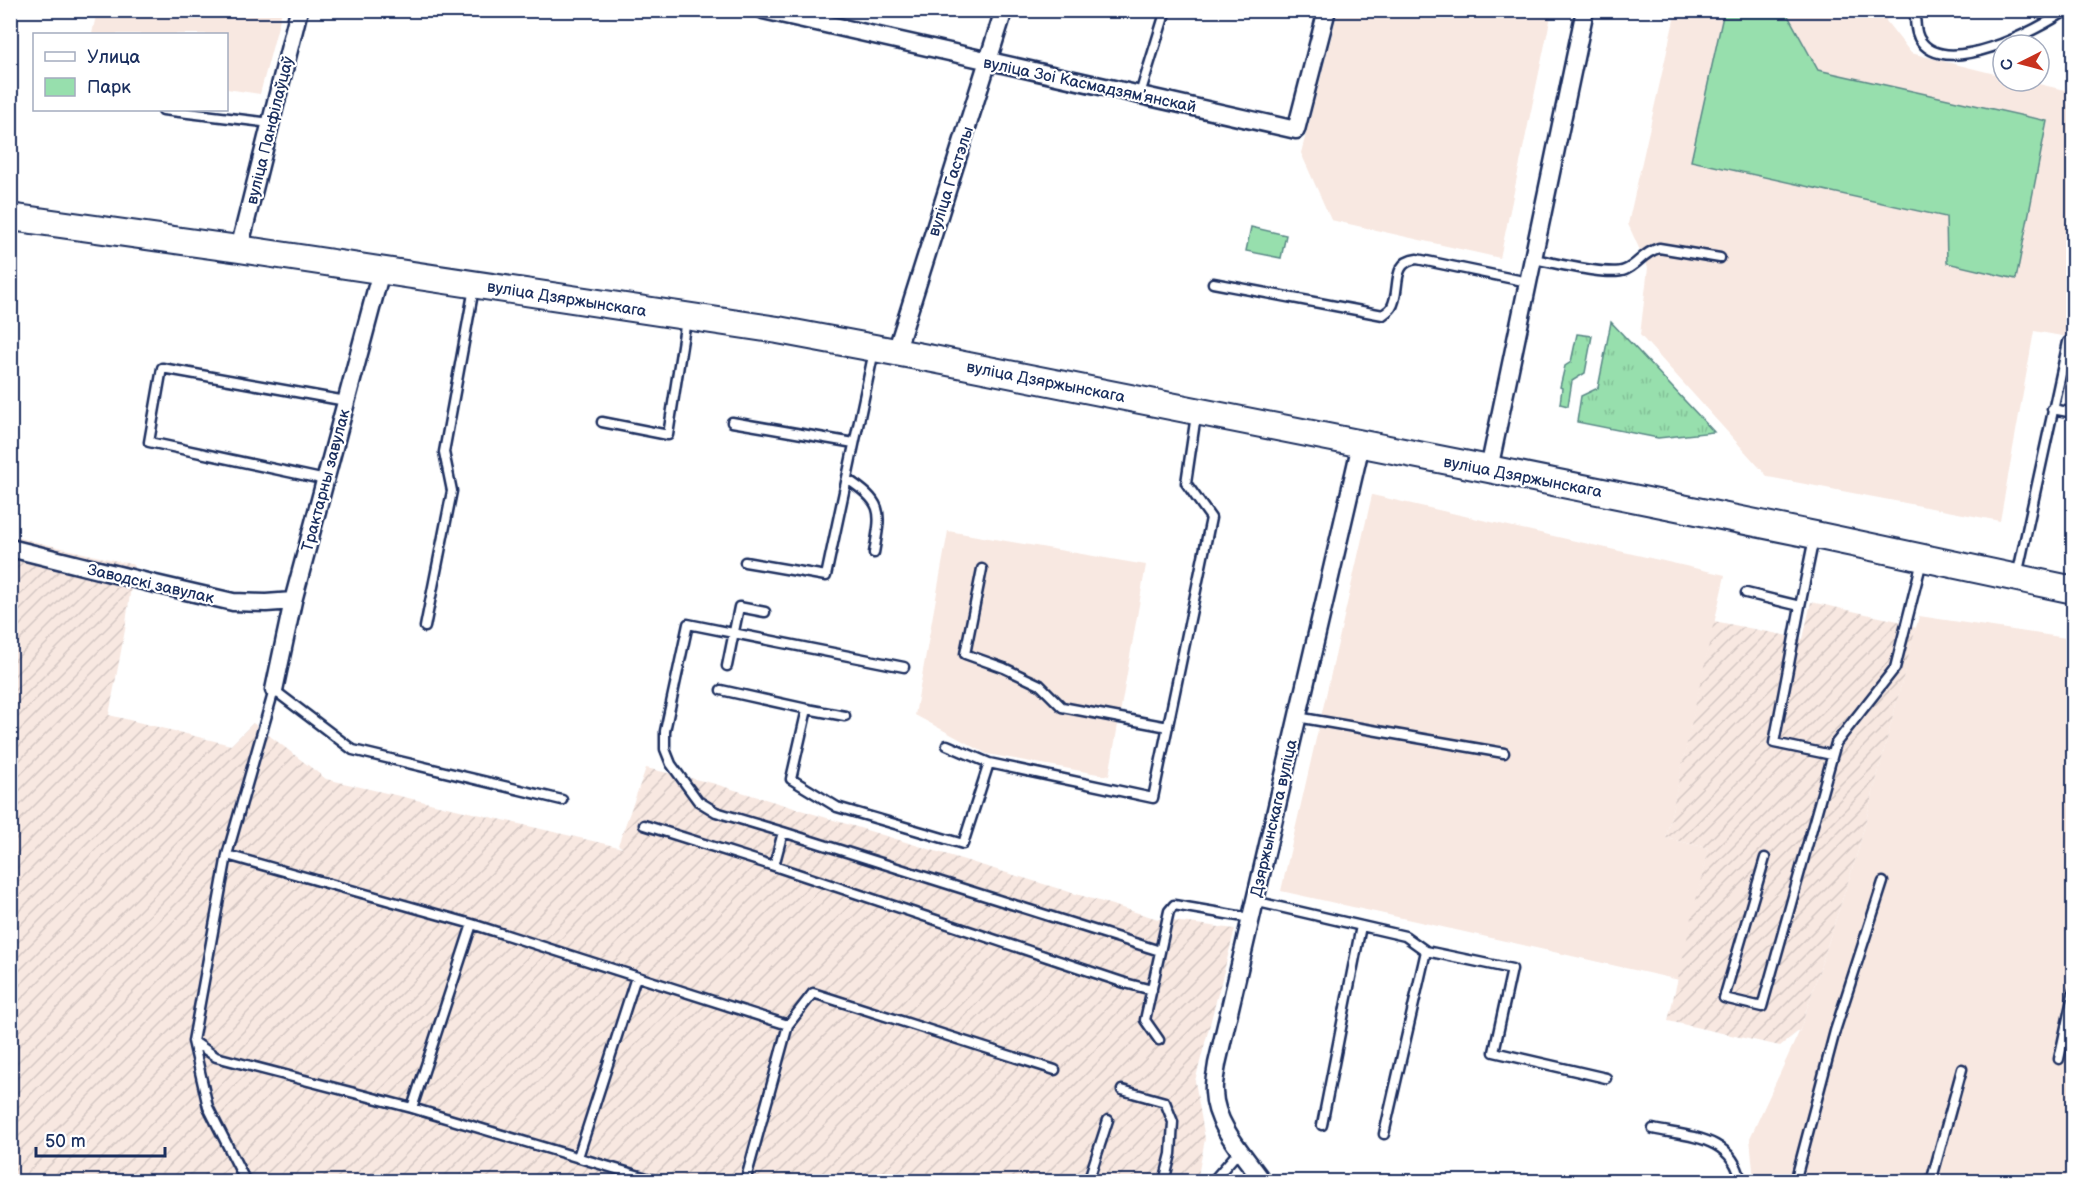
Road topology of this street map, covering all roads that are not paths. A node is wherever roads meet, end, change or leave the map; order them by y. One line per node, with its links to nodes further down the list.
1 (299, 10): 12 (street, вуліца Панфілаўцаў)
2 (763, 10): 9 (street, вуліца Зоі Касмадзямʼянскай)
3 (1004, 10): 9 (street, вуліца Гастэлы)
4 (1166, 10): 10 (lane)
5 (1327, 10): 10 (street, вуліца Зоі Касмадзямʼянскай)
6 (1585, 10): 16 (street)
7 (1915, 10): 8 (lane)
8 (2067, 10)
9 (988, 62): 10 (street, вуліца Зоі Касмадзямʼянскай); 23 (street, вуліца Гастэлы)
10 (1140, 94)
11 (171, 111): 12 (lane)
12 (271, 123): 14 (street, вуліца Панфілаўцаў)
13 (10, 217): 14 (main road, вуліца Дзяржынскага)
14 (239, 249): 17 (main road, вуліца Дзяржынскага)
15 (1720, 258): 16 (lane)
16 (1533, 259): 18 (street)
17 (381, 271): 20 (main road, вуліца Дзяржынскага); 24 (street, Трактарны завулак)
18 (1528, 282): 19 (lane); 32 (street)
19 (1213, 283)
20 (474, 284): 21 (main road, вуліца Дзяржынскага); 47 (lane)
21 (687, 316): 23 (main road, вуліца Дзяржынскага); 28 (lane)
22 (2068, 342): 25 (lane)
23 (886, 350): 26 (main road, вуліца Дзяржынскага); 30 (lane)
24 (346, 401): 34 (street, Трактарны завулак); 34 (lane)
25 (2052, 409): 27 (lane); 41 (lane)
26 (1197, 412): 31 (main road, вуліца Дзяржынскага); 56 (lane)
27 (2073, 413)
28 (602, 422)
29 (732, 422): 30 (lane)
30 (854, 443): 33 (lane)
31 (1361, 444): 32 (main road, вуліца Дзяржынскага); 55 (street, Дзяржынскага вуліца)
32 (1490, 470): 35 (main road, вуліца Дзяржынскага)
33 (847, 479): 37 (lane); 39 (lane)
34 (326, 480): 44 (street, Трактарны завулак)
35 (1815, 535): 38 (main road, вуліца Дзяржынскага); 45 (lane)
36 (10, 548): 44 (street, Заводскі завулак)
37 (874, 553)
38 (1923, 558): 41 (main road, вуліца Дзяржынскага); 59 (lane)
39 (745, 562)
40 (982, 569): 56 (lane)
41 (2016, 578): 42 (main road, вуліца Дзяржынскага)
42 (2073, 590)
43 (1746, 593): 45 (lane)
44 (293, 601): 51 (street, Трактарны завулак)
45 (1800, 606): 59 (lane)
46 (765, 612): 48 (lane)
47 (425, 627)
48 (733, 633): 49 (lane); 50 (lane); 63 (lane)
49 (727, 666)
50 (904, 667)
51 (274, 690): 61 (lane); 64 (lane)
52 (721, 690): 53 (lane)
53 (807, 709): 54 (lane); 60 (lane)
54 (845, 716)
55 (1297, 717): 58 (lane); 68 (street, Дзяржынскага вуліца)
56 (1168, 727): 60 (lane)
57 (947, 746): 60 (lane)
58 (1504, 753)
59 (1832, 755): 65 (lane)
60 (989, 764)
61 (562, 800)
62 (644, 825): 66 (lane)
63 (783, 832): 66 (lane); 72 (lane)
64 (228, 855): 70 (lane); 79 (lane)
65 (1766, 858)
66 (774, 866): 75 (lane)
67 (1883, 882): 101 (lane)
68 (1254, 901): 69 (street, Дзяржынскага вуліца); 71 (lane)
69 (1250, 918): 72 (lane); 90 (street, Дзяржынскага вуліца)
70 (472, 924): 74 (lane); 85 (lane)
71 (1361, 926): 73 (lane); 87 (lane)
72 (1161, 951): 75 (lane)
73 (1426, 951): 83 (lane); 89 (lane)
74 (636, 977): 77 (lane); 91 (lane)
75 (1152, 990): 78 (lane)
76 (2073, 990): 80 (lane)
77 (788, 1025): 82 (lane); 95 (lane)
78 (1159, 1040)
79 (193, 1041): 85 (lane); 93 (lane)
80 (2060, 1059)
81 (1962, 1069): 102 (lane)
82 (1055, 1070)
83 (1606, 1078)
84 (1122, 1090): 97 (lane)
85 (412, 1108): 91 (lane)
86 (1108, 1120): 96 (lane)
87 (1322, 1125)
88 (1653, 1129): 100 (lane)
89 (1384, 1134)
90 (1241, 1149): 98 (lane); 99 (street, Дзяржынскага вуліца)
91 (578, 1157): 92 (lane)
92 (642, 1179): 94 (lane)
93 (246, 1182)
94 (660, 1182)
95 (745, 1182)
96 (1088, 1182)
97 (1164, 1182)
98 (1212, 1182)
99 (1263, 1182)
100 (1741, 1182)
101 (1795, 1182)
102 (1931, 1182)

